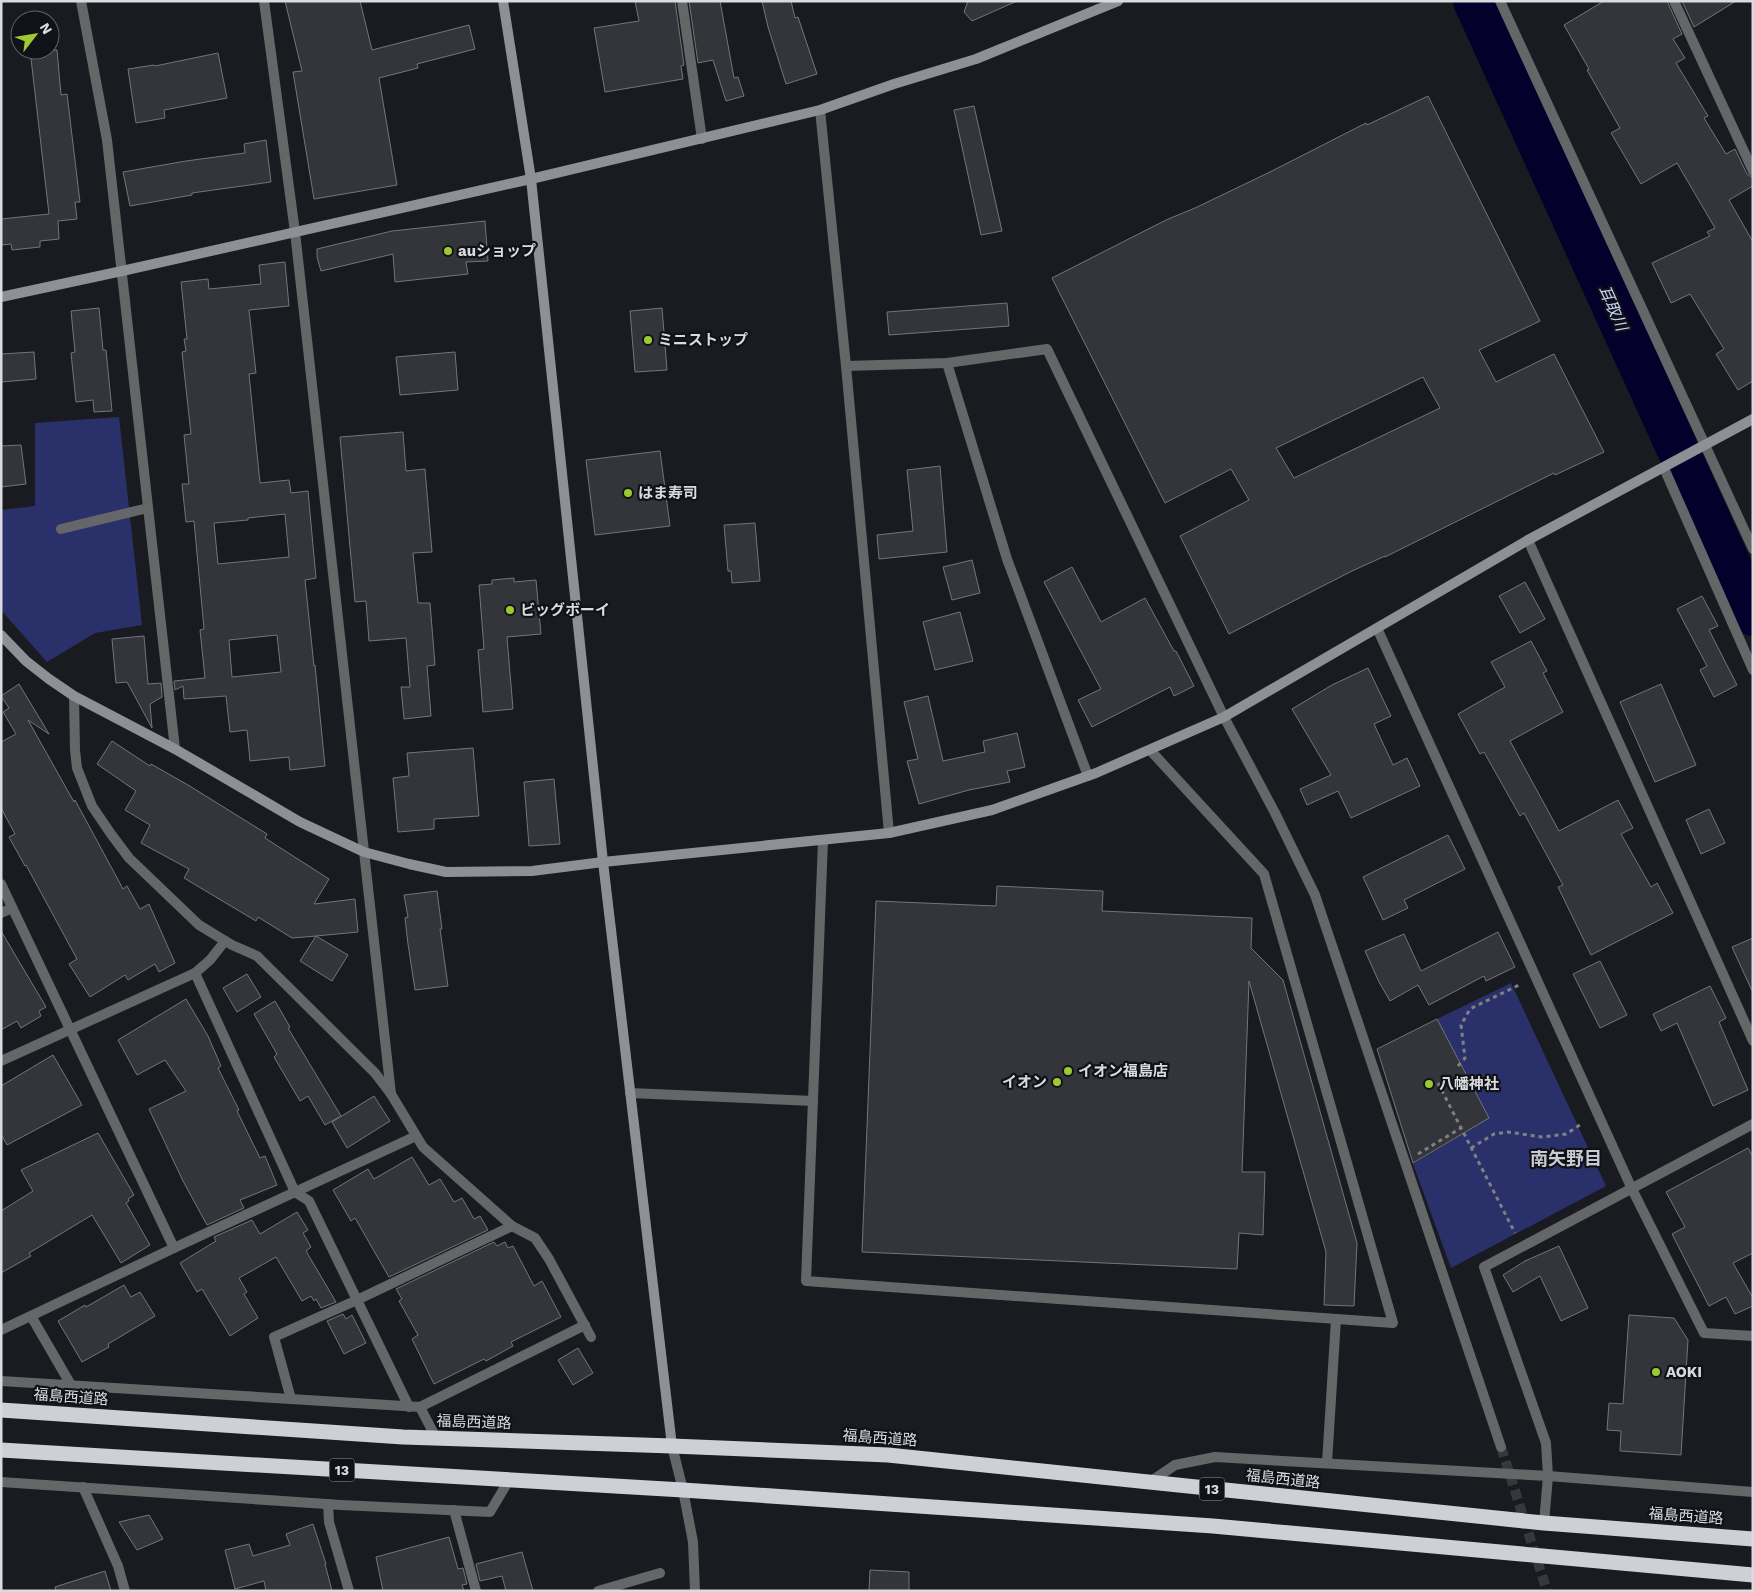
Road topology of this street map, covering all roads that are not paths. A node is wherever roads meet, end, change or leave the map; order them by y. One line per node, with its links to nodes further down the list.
1 (81, 1): 13 (street)
2 (264, 1): 12 (street)
3 (503, 1): 11 (street)
4 (682, 1): 9 (street)
5 (1118, 1): 8 (street)
6 (1500, 1): 18 (street)
7 (1674, 1): 10 (street)
8 (820, 110): 9 (street); 16 (street)
9 (702, 138): 11 (street)
10 (1753, 171)
11 (531, 179): 12 (street); 35 (street)
12 (296, 232): 13 (street); 34 (street)
13 (122, 271): 14 (street); 20 (street)
14 (1, 297)
15 (947, 363): 16 (street); 28 (street); 31 (street)
16 (846, 366): 32 (street)
17 (1753, 419): 18 (street)
18 (1704, 445): 19 (street); 23 (street)
19 (1668, 465): 22 (street); 26 (street)
20 (148, 508): 21 (street); 29 (street)
21 (61, 529)
22 (1528, 540): 24 (street); 42 (street)
23 (1753, 549)
24 (1377, 628): 28 (street); 49 (street)
25 (1, 634): 27 (street)
26 (1753, 670)
27 (74, 696): 29 (street); 39 (street)
28 (1224, 717): 30 (street); 68 (street)
29 (175, 749): 34 (street)
30 (1150, 750): 31 (street); 55 (street)
31 (1088, 776): 32 (street)
32 (889, 833): 33 (street)
33 (823, 840): 35 (street); 46 (street)
34 (364, 852): 35 (street); 45 (street)
35 (603, 862): 44 (street)
36 (1, 884): 37 (street)
37 (12, 908): 38 (street); 41 (street)
38 (1, 913)
39 (225, 941): 40 (street); 45 (street)
40 (195, 973): 41 (street); 50 (street)
41 (70, 1030): 43 (street); 52 (street)
42 (1753, 1041)
43 (1, 1061)
44 (630, 1093): 46 (street); 67 (street)
45 (391, 1094): 48 (street)
46 (813, 1101): 55 (street)
47 (1753, 1124): 49 (street)
48 (416, 1136): 50 (street); 51 (street)
49 (1632, 1189): 58 (street); 71 (street)
50 (295, 1192): 52 (street); 53 (street)
51 (512, 1226): 53 (street); 56 (street)
52 (174, 1248): 54 (street)
53 (357, 1300): 62 (street); 63 (street)
54 (31, 1316): 57 (street); 61 (street)
55 (1336, 1319): 70 (street)
56 (585, 1325): 59 (street); 64 (street)
57 (1, 1330)
58 (1753, 1336)
59 (591, 1337)
60 (1, 1381): 61 (street)
61 (71, 1385): 62 (street)
62 (291, 1399): 63 (street)
63 (409, 1407): 64 (street)
64 (420, 1407): 66 (street)
65 (1, 1410): 66 (highway, 福島西道路 / 13)
66 (436, 1438): 67 (highway, 福島西道路 / 13)
67 (672, 1446): 74 (highway, 福島西道路 / 13); 76 (street)
68 (1501, 1447)
69 (1, 1450): 72 (highway, 13)
70 (1327, 1463): 71 (street); 74 (street)
71 (1548, 1476): 77 (street); 80 (street)
72 (509, 1480): 76 (highway, 13); 79 (street)
73 (1, 1482): 75 (street)
74 (1150, 1482): 80 (highway, 福島西道路 / 13)
75 (83, 1486): 78 (street); 84 (street)
76 (683, 1490): 83 (highway, 13); 88 (street)
77 (1753, 1492)
78 (328, 1504): 79 (street); 85 (street)
79 (454, 1510): 86 (street)
80 (1544, 1523): 81 (highway, 福島西道路 / 13)
81 (1753, 1539)
82 (660, 1573): 87 (street)
83 (1753, 1575)
84 (125, 1591)
85 (348, 1591)
86 (476, 1591)
87 (598, 1591)
88 (695, 1591)

